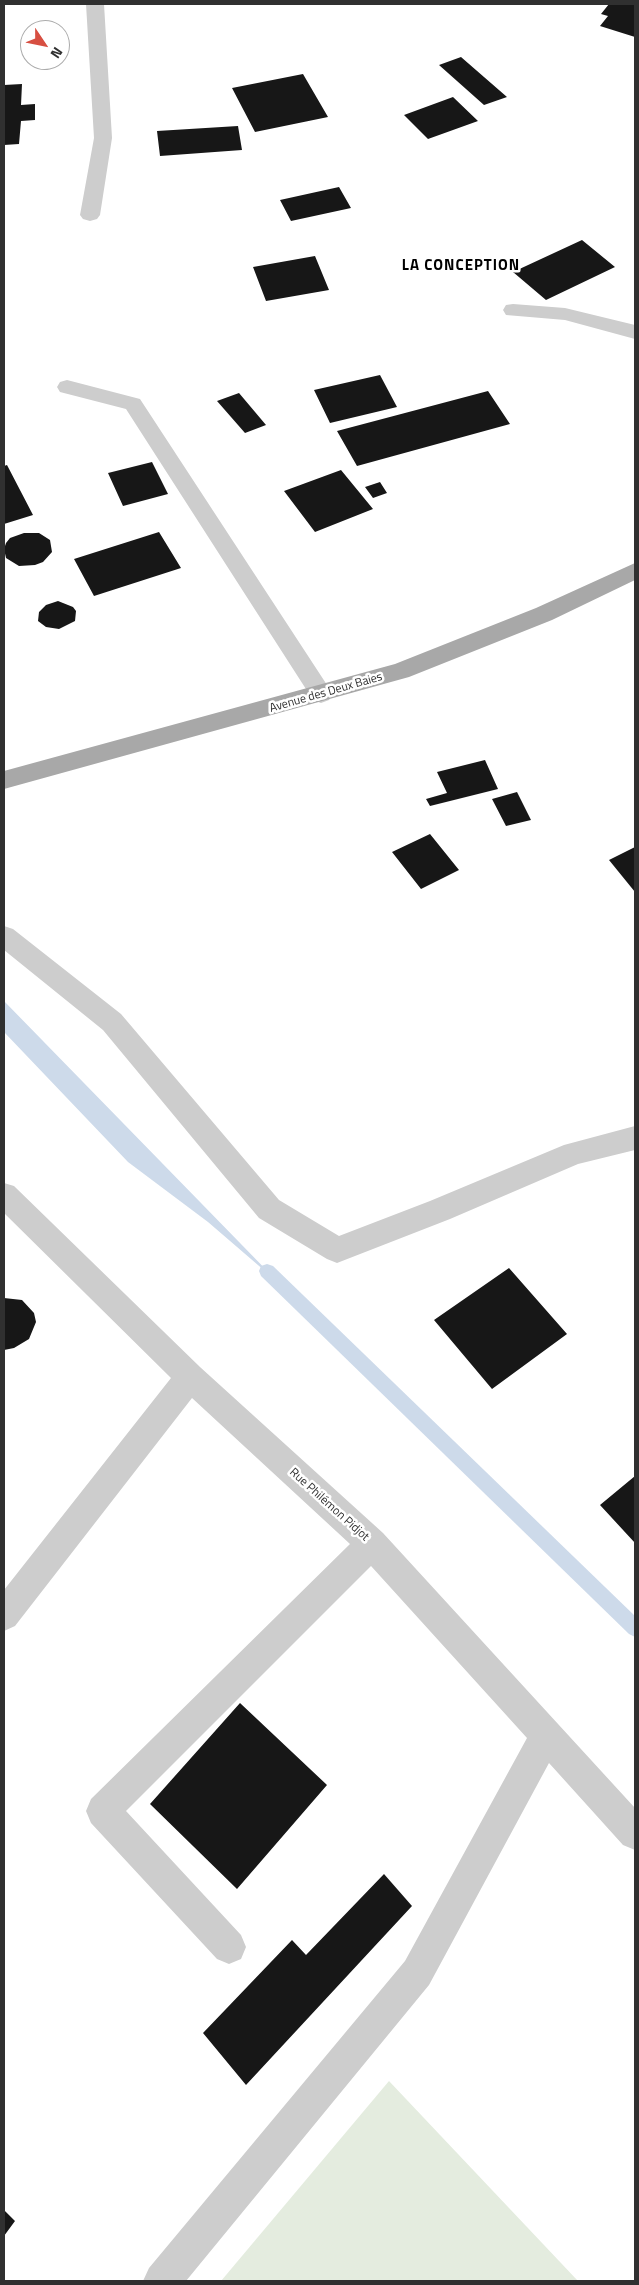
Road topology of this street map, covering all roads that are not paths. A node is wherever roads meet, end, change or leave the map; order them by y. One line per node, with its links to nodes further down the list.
1 (95, 4): 2 (street)
2 (90, 216)
3 (513, 310): 4 (street)
4 (635, 332)
5 (67, 387): 7 (street)
6 (635, 571): 7 (main road, Avenue des Deux Baies)
7 (321, 694): 8 (main road, Avenue des Deux Baies)
8 (4, 780)
9 (4, 936): 10 (street)
10 (635, 1138)
11 (4, 1195): 12 (street, Rue Philémon Pidjot)
12 (190, 1377): 13 (street, Rue Philémon Pidjot); 14 (street)
13 (372, 1544): 15 (street, Rue Philémon Pidjot); 17 (street)
14 (4, 1615)
15 (546, 1736): 16 (street, Rue Philémon Pidjot); 18 (street)
16 (635, 1833)
17 (229, 1947)
18 (162, 2281)

